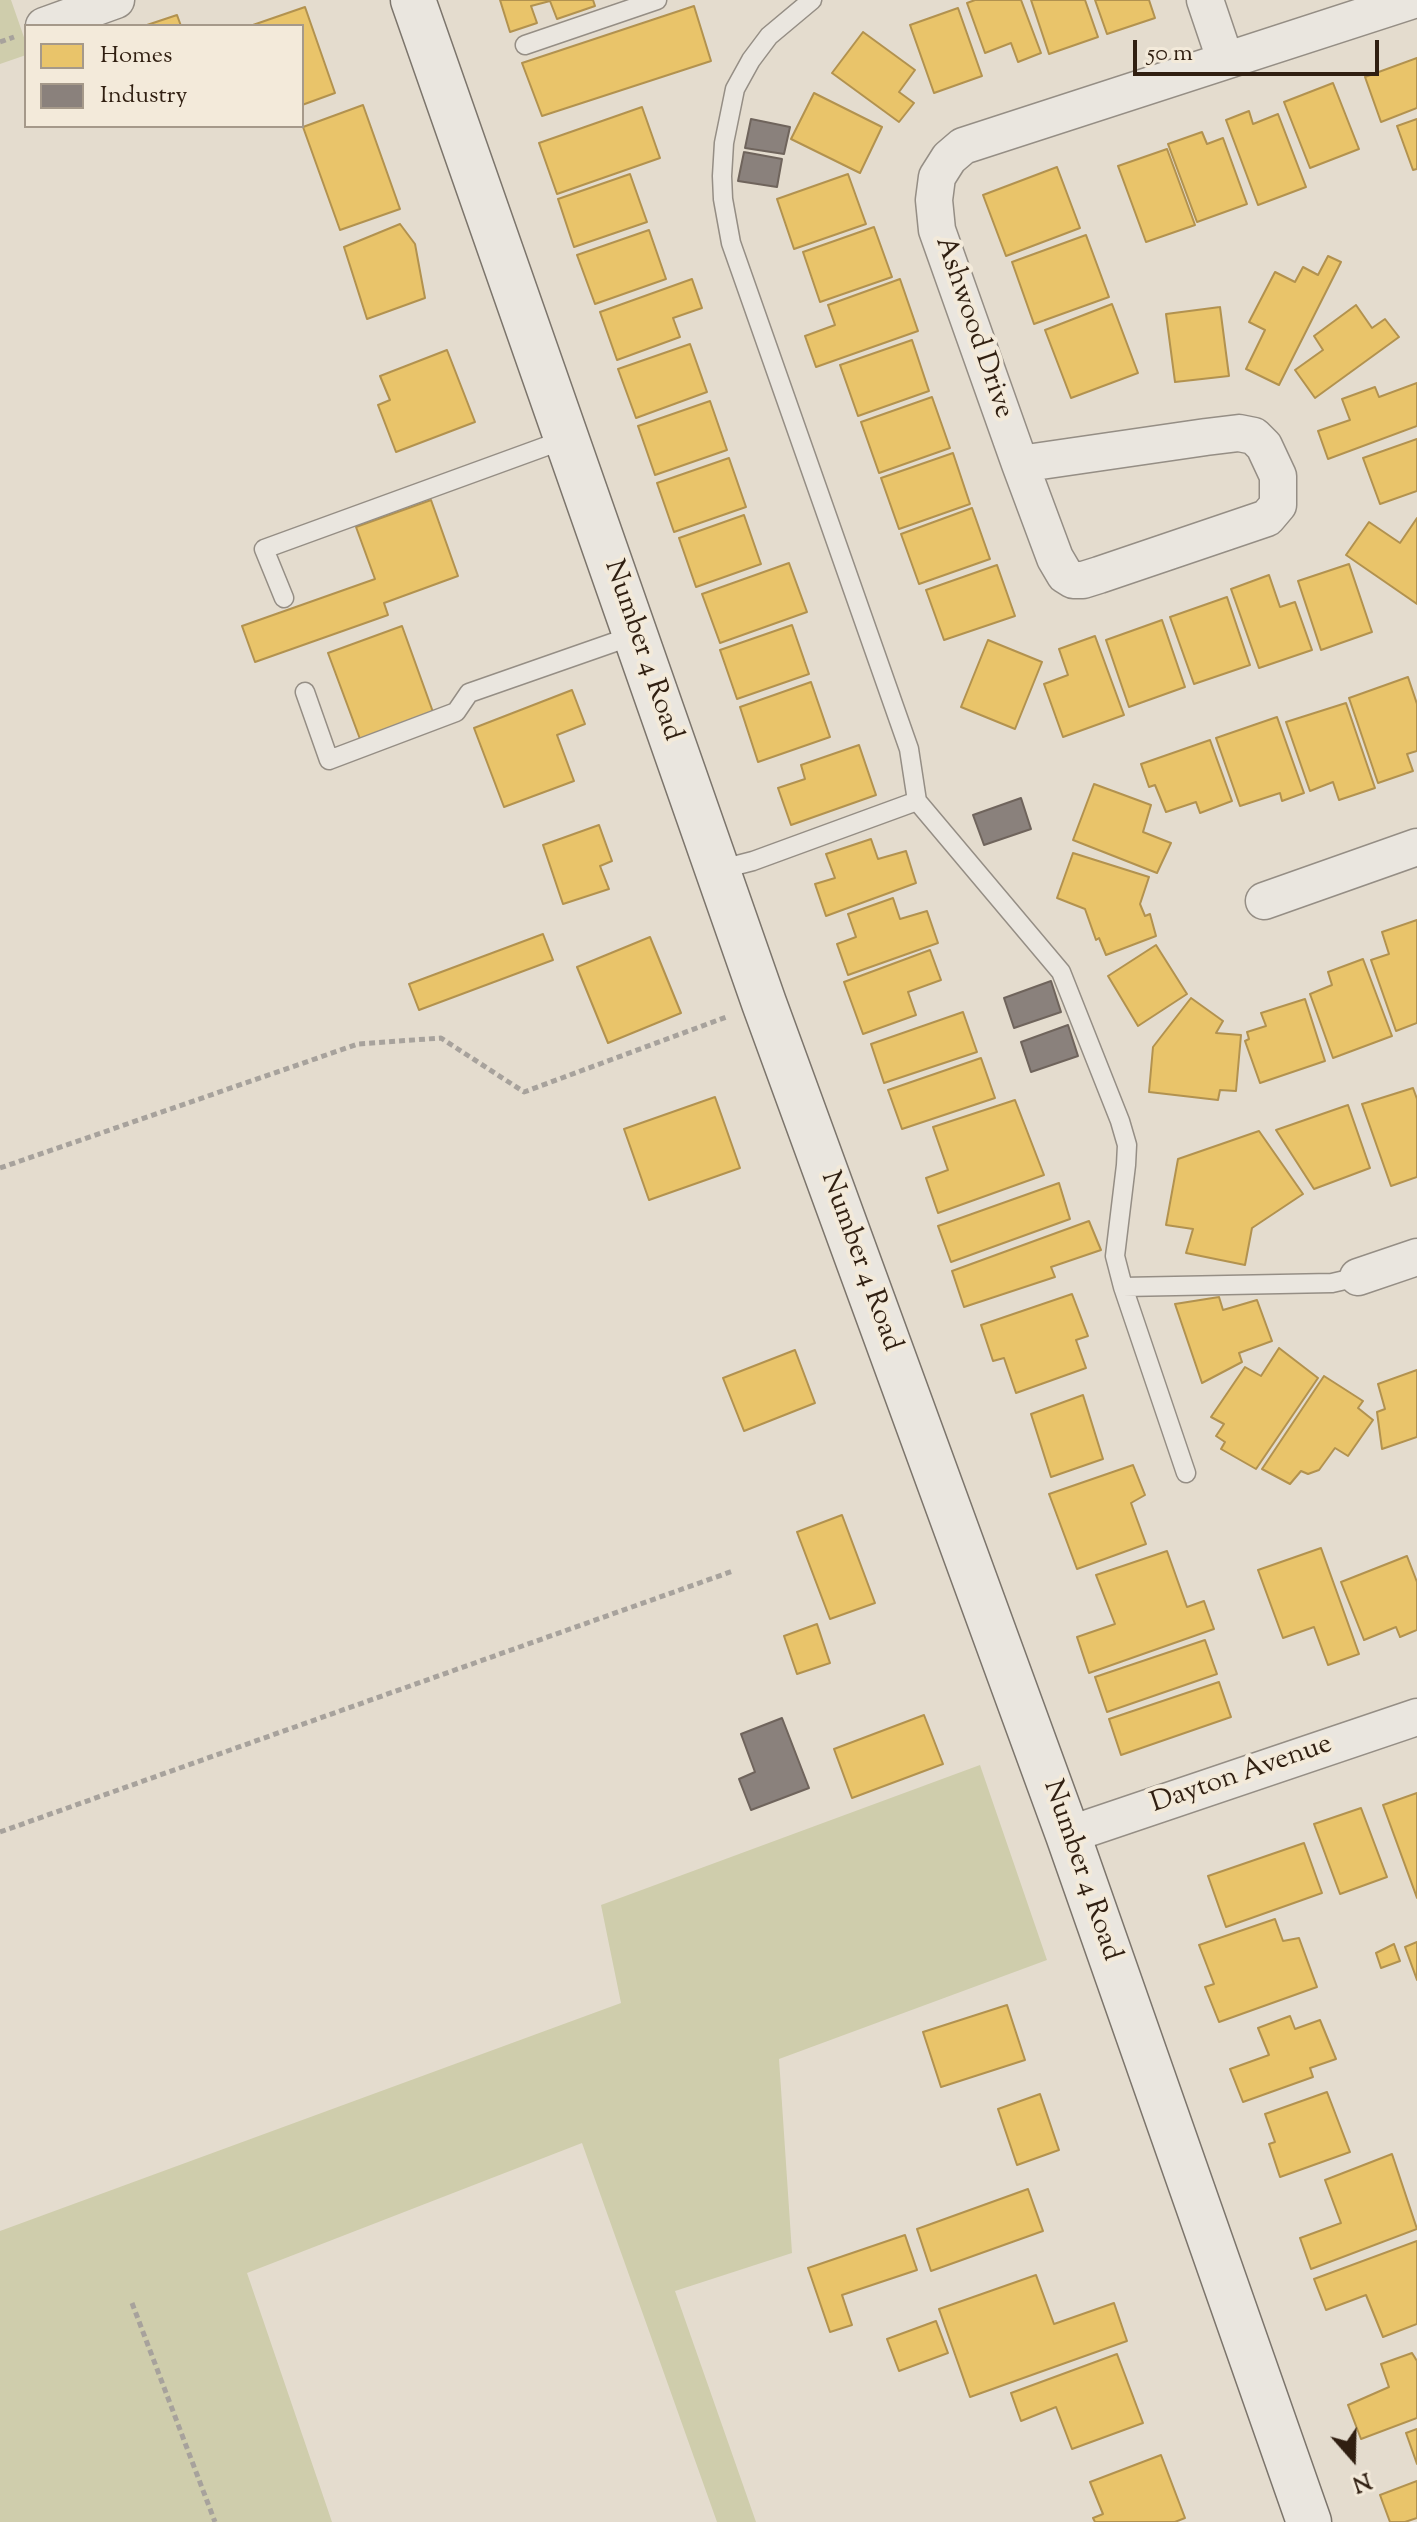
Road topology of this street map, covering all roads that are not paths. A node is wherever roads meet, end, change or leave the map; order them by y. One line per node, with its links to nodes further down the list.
1 (116, 0): 7 (street)
2 (413, 0): 10 (main road, Number 4 Road)
3 (657, 0): 8 (lane)
4 (812, 0): 15 (lane)
5 (1205, 0): 9 (street)
6 (1413, 0): 9 (street, Ashwood Drive)
7 (50, 24)
8 (525, 45)
9 (1225, 59): 11 (street, Ashwood Drive)
10 (566, 439): 12 (lane); 13 (main road, Number 4 Road)
11 (1020, 464): 11 (street, Ashwood Drive)
12 (284, 598)
13 (635, 635): 14 (lane); 17 (main road, Number 4 Road)
14 (305, 692)
15 (917, 801): 17 (lane); 21 (lane)
16 (1417, 847): 18 (street)
17 (718, 870): 24 (main road, Number 4 Road)
18 (1264, 901)
19 (1417, 1257): 20 (street)
20 (1358, 1277): 21 (lane)
21 (1123, 1287): 22 (lane)
22 (1186, 1473)
23 (1417, 1717): 24 (street, Dayton Avenue)
24 (1068, 1835): 25 (main road, Number 4 Road)
25 (1309, 2522)

